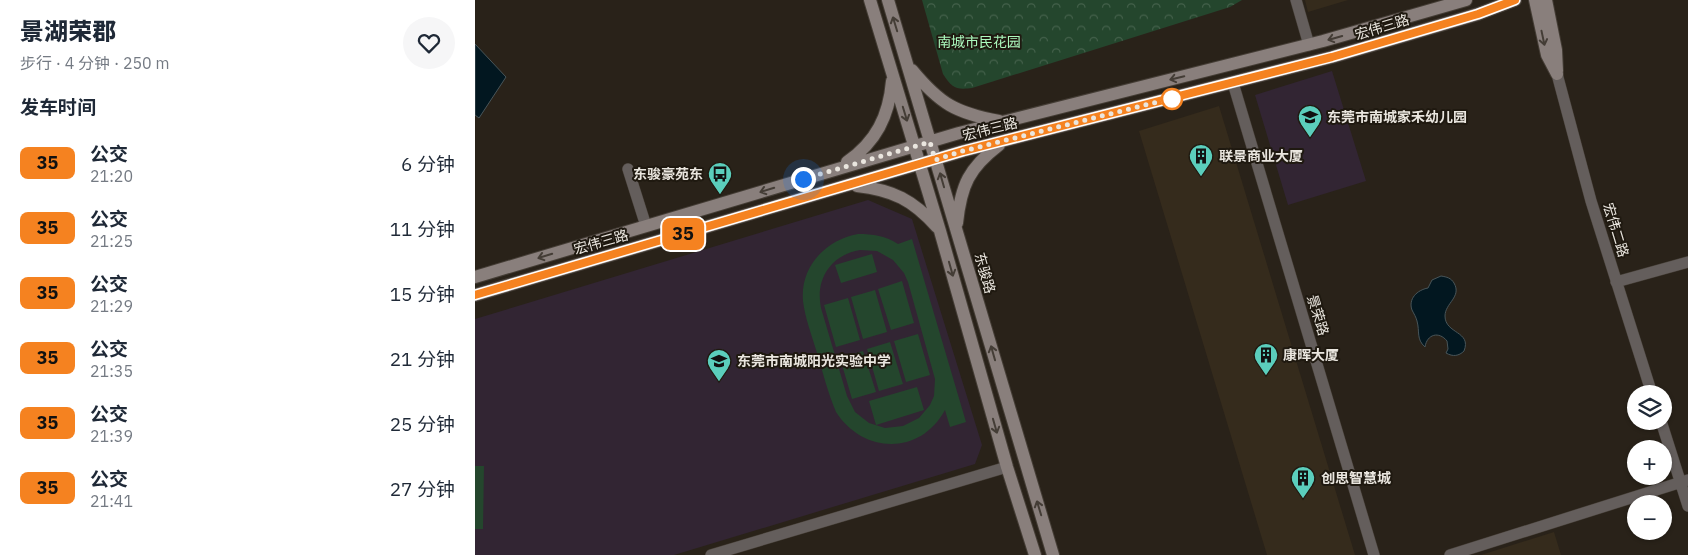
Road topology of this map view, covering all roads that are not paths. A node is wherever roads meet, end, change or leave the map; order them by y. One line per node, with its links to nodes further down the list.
1 (870, 0): 11 (main road)
2 (888, 0): 9 (main road, 东骏路, one-way to 2)
3 (1296, 0): 8 (street)
4 (1466, 0): 8 (main road, 宏伟三路, one-way to 8)
5 (1515, 0): 12 (main road, 宏伟三路)
6 (1535, 0): 10 (main road, 宏伟二路, one-way to 10)
7 (1546, 0): 10 (main road, 宏伟二路)
8 (1309, 45): 13 (main road, 宏伟三路, one-way to 13)
9 (907, 65): 13 (main road); 15 (main road, 东骏路)
10 (1557, 74): 27 (street, 宏伟二路)
11 (893, 76): 16 (main road, one-way to 16); 19 (main road)
12 (1233, 83): 14 (main road, 宏伟三路); 37 (street, 景荣路)
13 (1004, 122): 15 (main road, 宏伟三路)
14 (1004, 141): 17 (main road, 宏伟三路); 23 (main road)
15 (930, 142): 16 (main road, 宏伟三路); 17 (main road, 东骏路)
16 (914, 146): 18 (main road); 19 (main road, 宏伟三路)
17 (935, 160): 18 (main road, 宏伟三路); 23 (main road, 东骏路, one-way to 17)
18 (920, 164): 21 (main road, 宏伟三路); 24 (main road)
19 (838, 168): 22 (main road, 宏伟三路, one-way to 22)
20 (628, 169): 22 (street)
21 (850, 185): 24 (main road); 28 (main road, 宏伟三路)
22 (646, 226): 26 (main road, 宏伟三路, one-way to 26)
23 (956, 228): 36 (main road, 东骏路, one-way to 23)
24 (940, 231): 31 (main road, one-way to 31)
25 (1688, 262): 27 (street)
26 (475, 277)
27 (1616, 282): 29 (street, 宏伟二路)
28 (475, 295)
29 (1649, 385)
30 (1664, 430): 32 (street)
31 (1007, 467): 34 (street); 35 (main road)
32 (1684, 481): 33 (street); 38 (street)
33 (1688, 506)
34 (711, 555)
35 (1035, 555)
36 (1053, 555)
37 (1374, 555)
38 (1450, 555)

